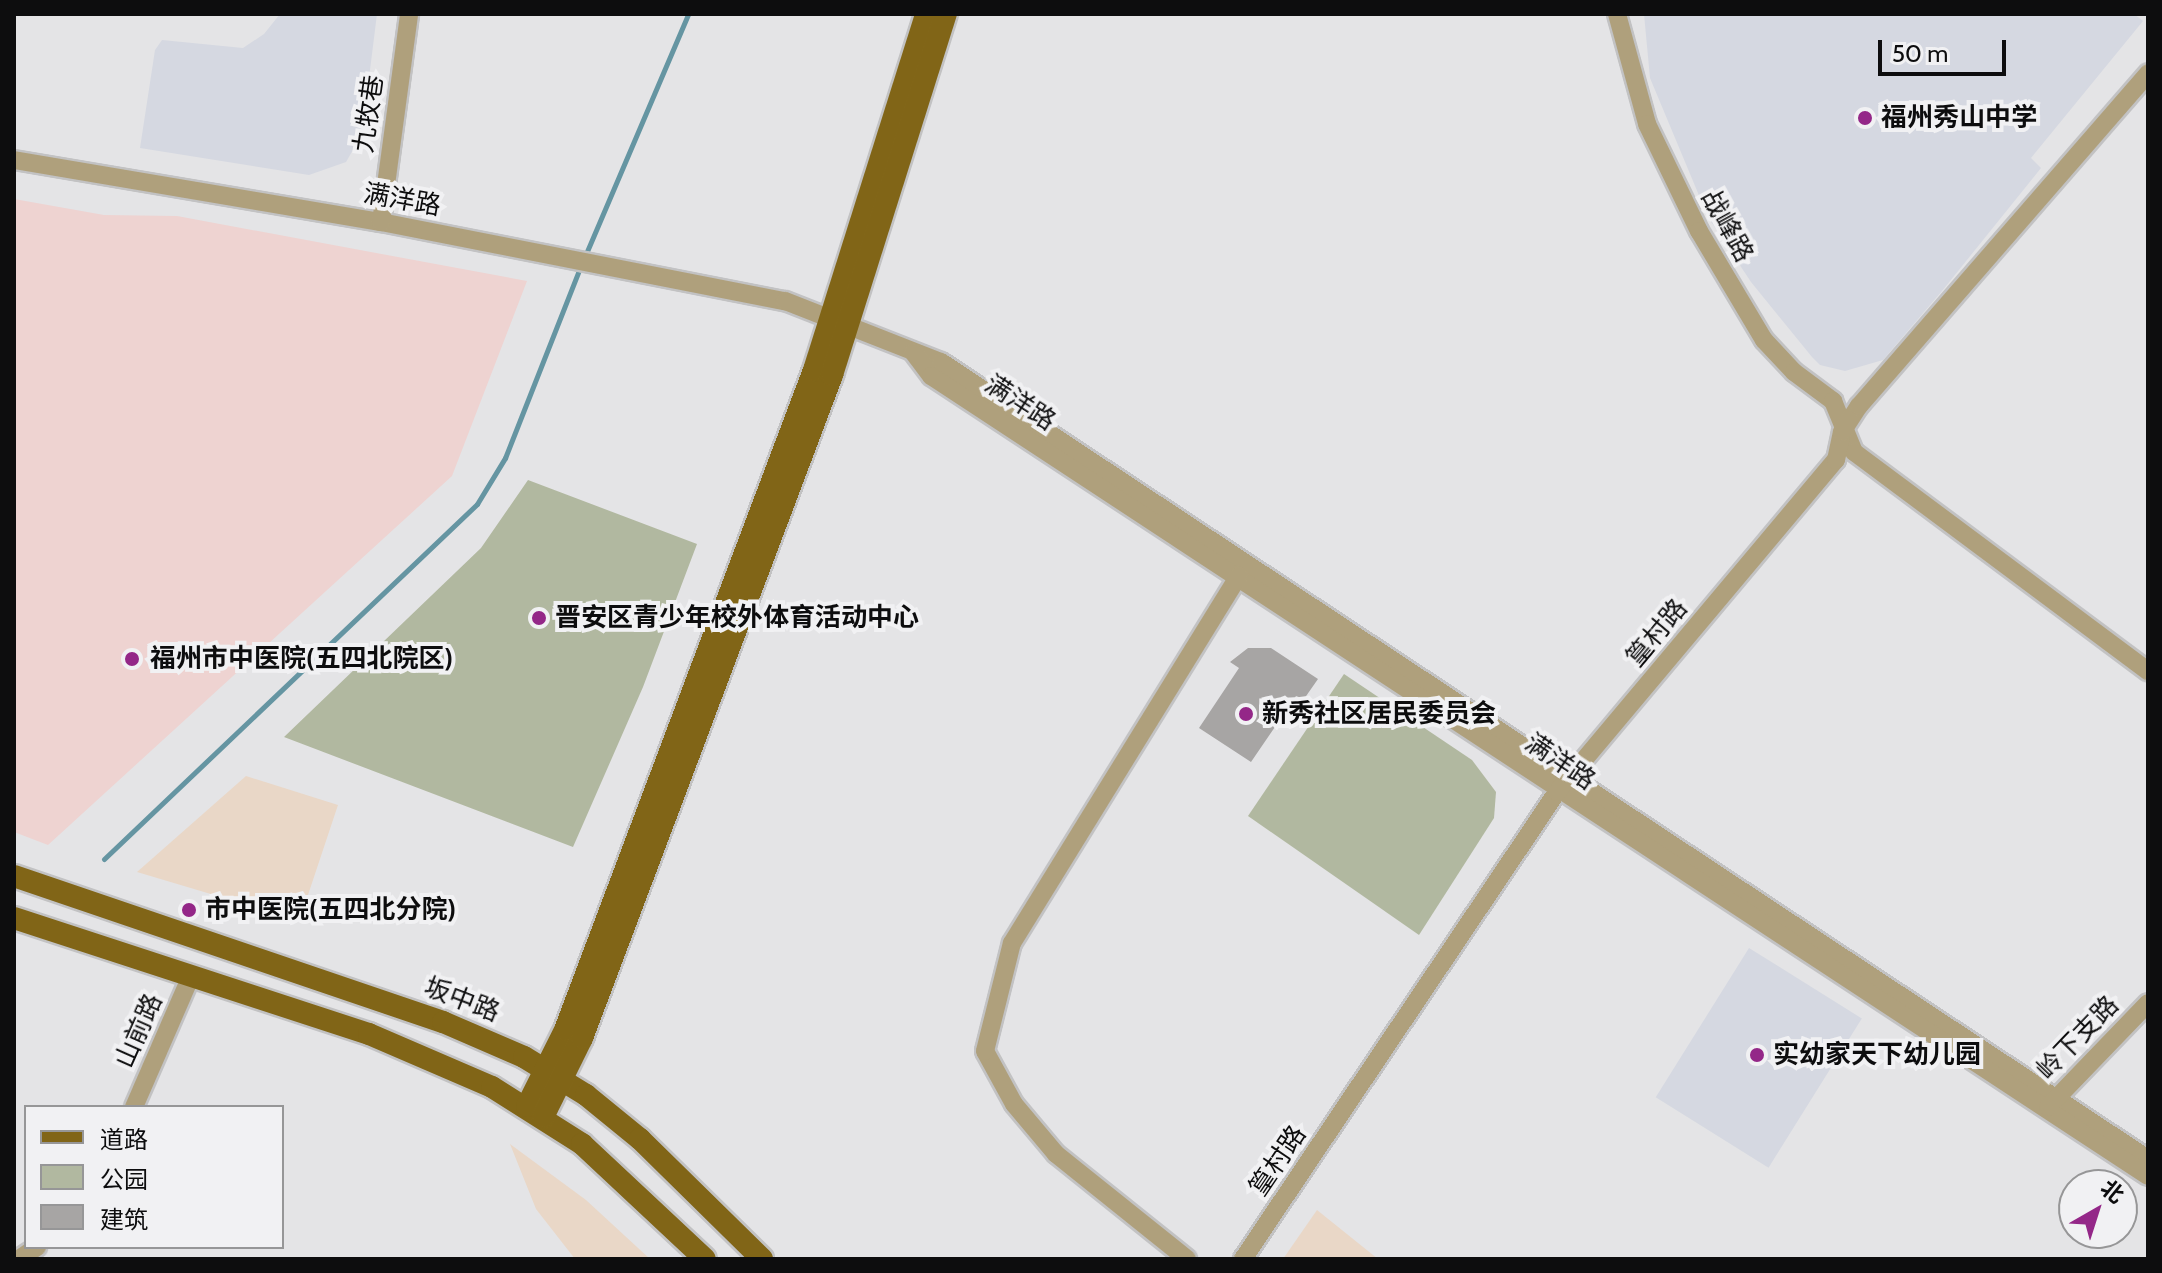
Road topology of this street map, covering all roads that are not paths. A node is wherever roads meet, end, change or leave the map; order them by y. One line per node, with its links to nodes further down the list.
1 (409, 14): 7 (street, 九牧巷)
2 (926, 14): 8 (main road)
3 (946, 14): 8 (main road)
4 (1617, 14): 10 (street, 战峰路)
5 (2148, 73): 10 (street, 篁村路)
6 (14, 160): 7 (street, 满洋路)
7 (381, 222): 8 (street, 满洋路)
8 (840, 323): 9 (street, 满洋路); 19 (main road)
9 (913, 352): 11 (street, 满洋路); 13 (street, 满洋路)
10 (1842, 432): 12 (street, 战峰路); 13 (street, 篁村路)
11 (1239, 576): 14 (street, 满洋路); 27 (street)
12 (2148, 671)
13 (1570, 777): 14 (street, 篁村路); 20 (street, 满洋路)
14 (1557, 792): 20 (street, 满洋路); 28 (street, 篁村路)
15 (14, 876): 19 (main road, 坂中路)
16 (14, 918): 17 (main road)
17 (191, 976): 21 (street, 山前路); 22 (main road)
18 (2148, 1003): 20 (street, 岭下支路)
19 (555, 1074): 22 (main road); 26 (main road, 坂中路)
20 (2051, 1104): 23 (street, 满洋路); 24 (street, 满洋路)
21 (135, 1105)
22 (535, 1111): 25 (main road)
23 (2148, 1159)
24 (2148, 1176)
25 (705, 1259)
26 (762, 1259)
27 (1187, 1259)
28 (1243, 1259)

